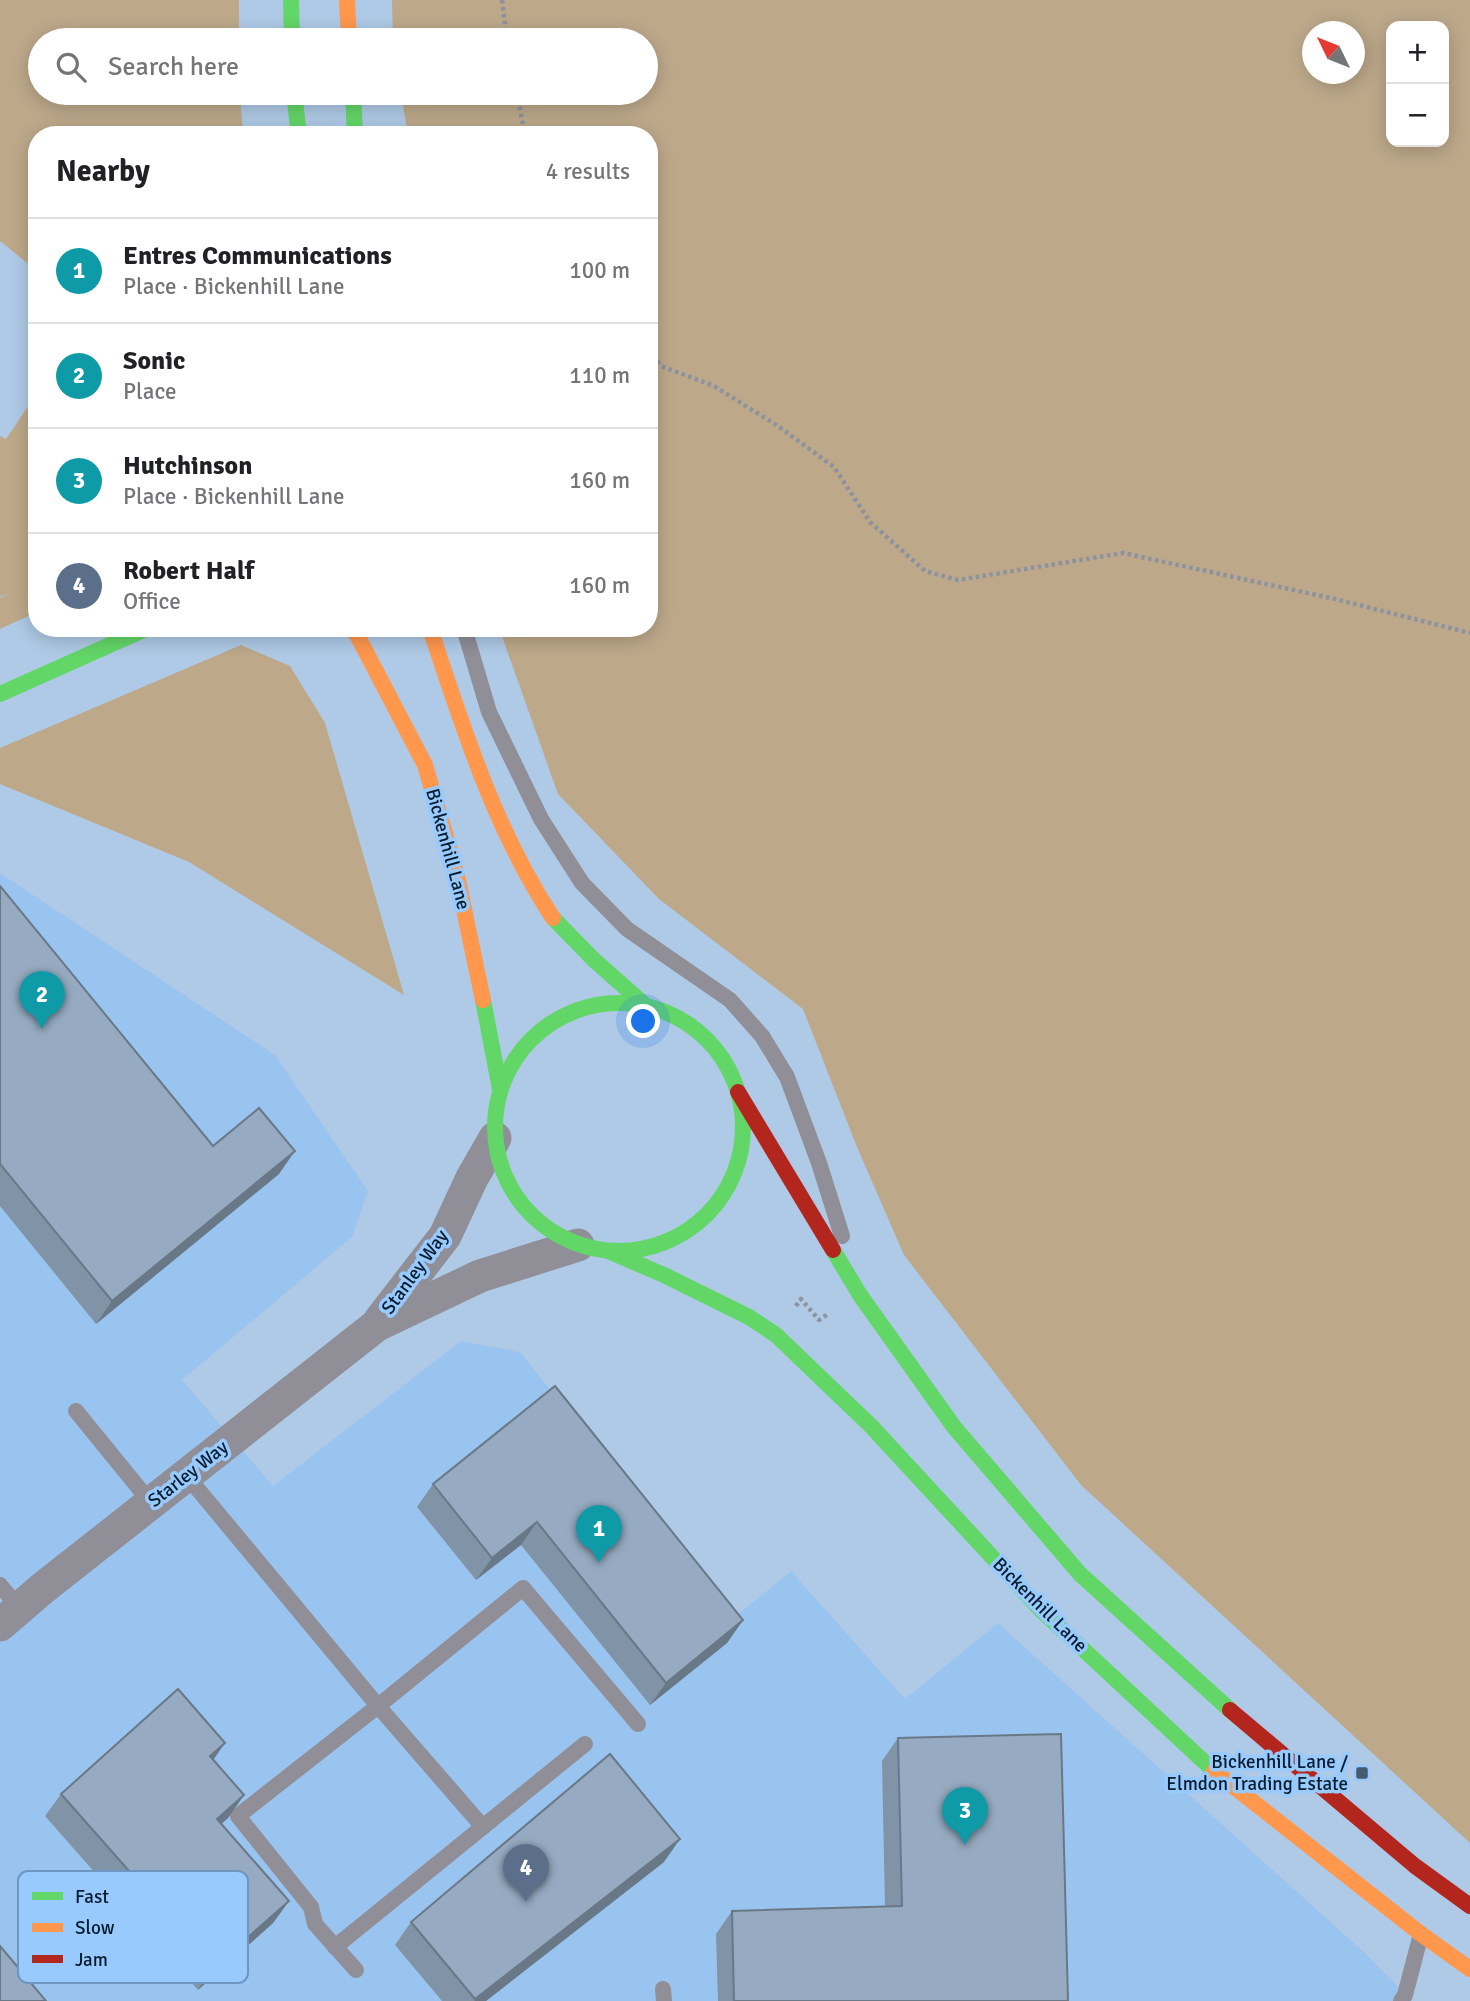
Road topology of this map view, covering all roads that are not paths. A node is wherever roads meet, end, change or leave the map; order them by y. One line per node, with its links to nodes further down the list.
1 (291, 0): 4 (main road)
2 (346, 0): 5 (main road)
3 (353, 0): 6 (lane)
4 (292, 28)
5 (348, 28)
6 (357, 28)
7 (295, 105): 11 (main road)
8 (354, 105): 12 (main road)
9 (368, 105): 10 (lane)
10 (371, 124)
11 (298, 126)
12 (355, 126)
13 (128, 637): 18 (main road)
14 (358, 637): 19 (main road, Bickenhill Lane)
15 (433, 637): 20 (main road)
16 (467, 637): 25 (lane)
17 (398, 678): 19 (main road)
18 (0, 694)
19 (425, 765): 21 (main road, Bickenhill Lane)
20 (645, 1005): 21 (main road); 22 (main road)
21 (500, 1089): 23 (main road)
22 (738, 1091): 24 (main road); 25 (main road)
23 (495, 1138): 24 (main road); 26 (street, Stanley Way)
24 (593, 1248): 26 (street, Stanley Way); 36 (main road, Bickenhill Lane)
25 (860, 1295): 35 (main road)
26 (377, 1325): 28 (street, Starley Way)
27 (76, 1411): 29 (lane)
28 (186, 1475): 29 (street, Starley Way); 31 (lane)
29 (151, 1503): 30 (street, Starley Way)
30 (6, 1606)
31 (378, 1706): 32 (lane); 34 (lane); 37 (lane)
32 (638, 1724)
33 (585, 1744): 34 (lane)
34 (483, 1827): 37 (lane)
35 (1470, 1906)
36 (1421, 1934): 38 (main road, Bickenhill Lane); 40 (lane)
37 (335, 1947): 39 (lane)
38 (1470, 1969)
39 (356, 1970)
40 (1401, 2001)

